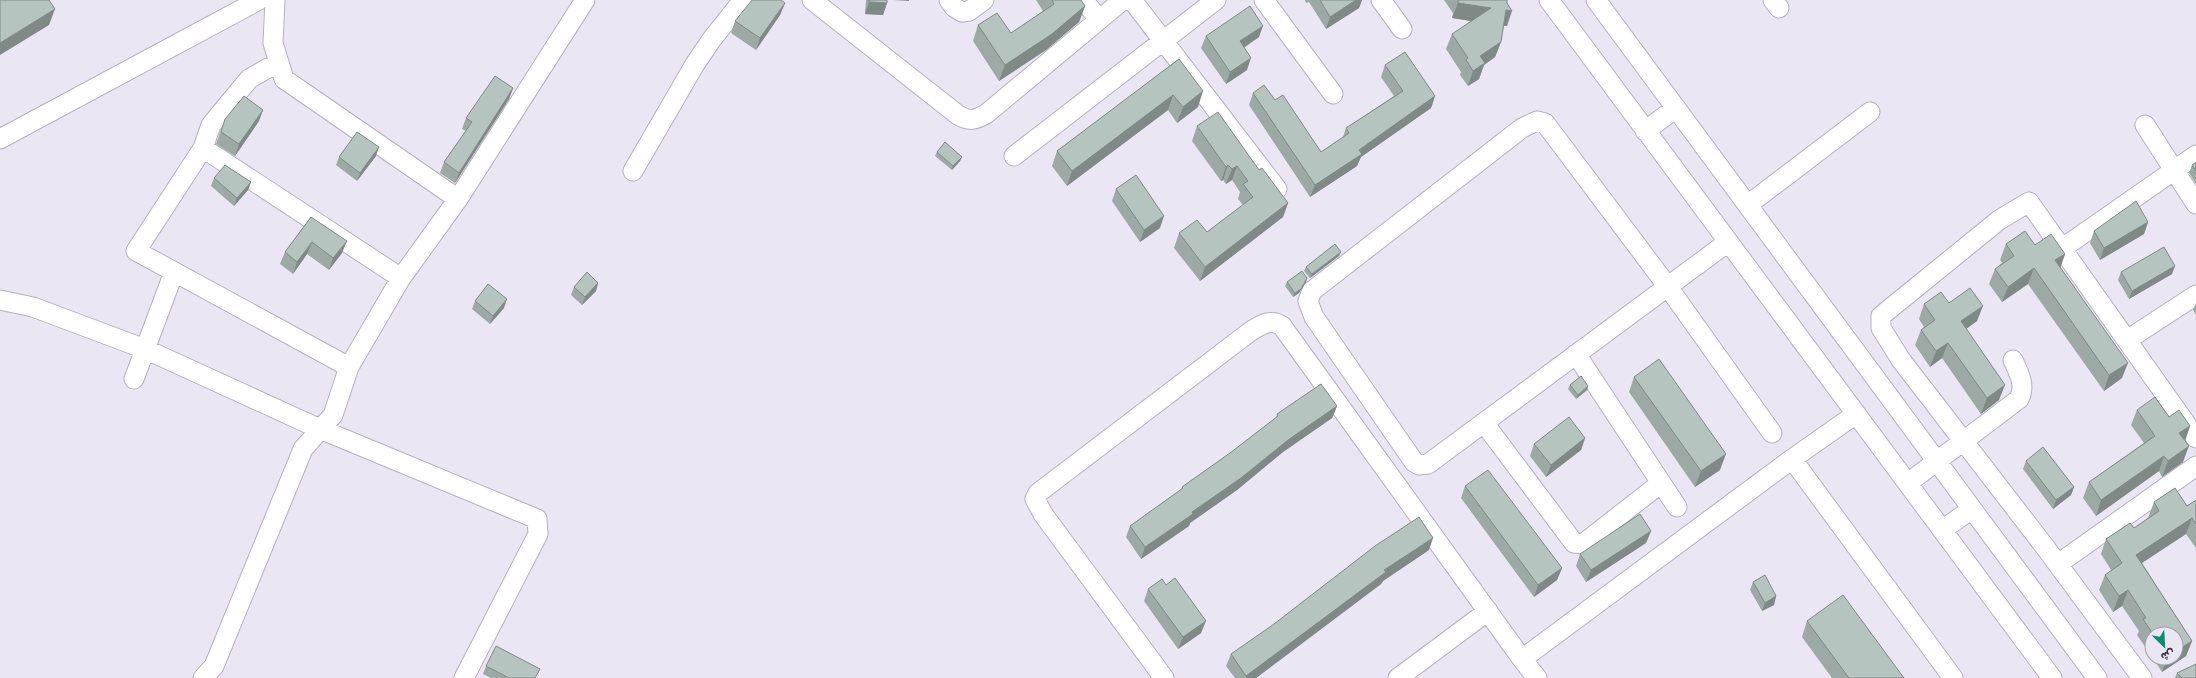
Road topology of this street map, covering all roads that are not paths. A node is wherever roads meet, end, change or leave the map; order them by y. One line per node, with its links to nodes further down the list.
1 (259, 0): 25 (street)
2 (276, 0): 19 (street)
3 (585, 0): 32 (street)
4 (743, 0): 30 (street)
5 (812, 0): 16 (street)
6 (949, 0): 7 (street)
7 (984, 0)
8 (1083, 0): 16 (street)
9 (1123, 0): 16 (street)
10 (1132, 0): 18 (street)
11 (1216, 0): 18 (street)
12 (1264, 0): 20 (street)
13 (1381, 0): 17 (street)
14 (1549, 0): 24 (street)
15 (1596, 0): 21 (street)
16 (1098, 19)
17 (1402, 29)
18 (1162, 40): 28 (street); 31 (street)
19 (279, 66): 26 (street); 32 (street)
20 (1333, 94)
21 (1676, 108): 24 (street); 33 (street)
22 (1870, 112): 33 (street)
23 (2145, 125): 29 (street)
24 (1645, 130): 35 (street)
25 (0, 139)
26 (203, 148): 37 (street); 38 (street)
27 (2196, 155): 29 (street)
28 (1014, 156)
29 (2174, 170): 34 (street); 36 (street)
30 (633, 171)
31 (1282, 195)
32 (458, 199): 38 (street)
33 (1749, 204): 55 (street)
34 (2196, 204)
35 (1728, 242): 39 (street); 48 (street)
36 (2067, 245)
37 (174, 272): 43 (street); 46 (street)
38 (401, 278): 46 (street)
39 (1668, 287): 44 (street); 49 (street); 51 (street)
40 (2196, 295): 42 (street)
41 (0, 300): 43 (street)
42 (2127, 340): 52 (street); 53 (street)
43 (145, 349): 47 (street); 50 (street)
44 (1576, 354): 49 (street); 57 (street)
45 (2013, 360): 53 (street)
46 (349, 367): 50 (street)
47 (134, 379)
48 (1856, 414): 54 (street); 58 (street)
49 (1484, 423): 57 (street)
50 (320, 429): 65 (street); 66 (street)
51 (1772, 433)
52 (2196, 438)
53 (1963, 442): 55 (street); 62 (street)
54 (1792, 459): 64 (street); 70 (street)
55 (1937, 462): 58 (street); 60 (street)
56 (2196, 466): 62 (street)
57 (1661, 483): 59 (street)
58 (1908, 483): 61 (street)
59 (1677, 507)
60 (1972, 509): 61 (street); 72 (street)
61 (1942, 530): 71 (street)
62 (2058, 564): 73 (street)
63 (1488, 611): 64 (street); 67 (street); 68 (street)
64 (1522, 659): 69 (street)
65 (203, 678)
66 (464, 678)
67 (1164, 678)
68 (1398, 678)
69 (1537, 678)
70 (1953, 678)
71 (2052, 678)
72 (2098, 678)
73 (2142, 678)

